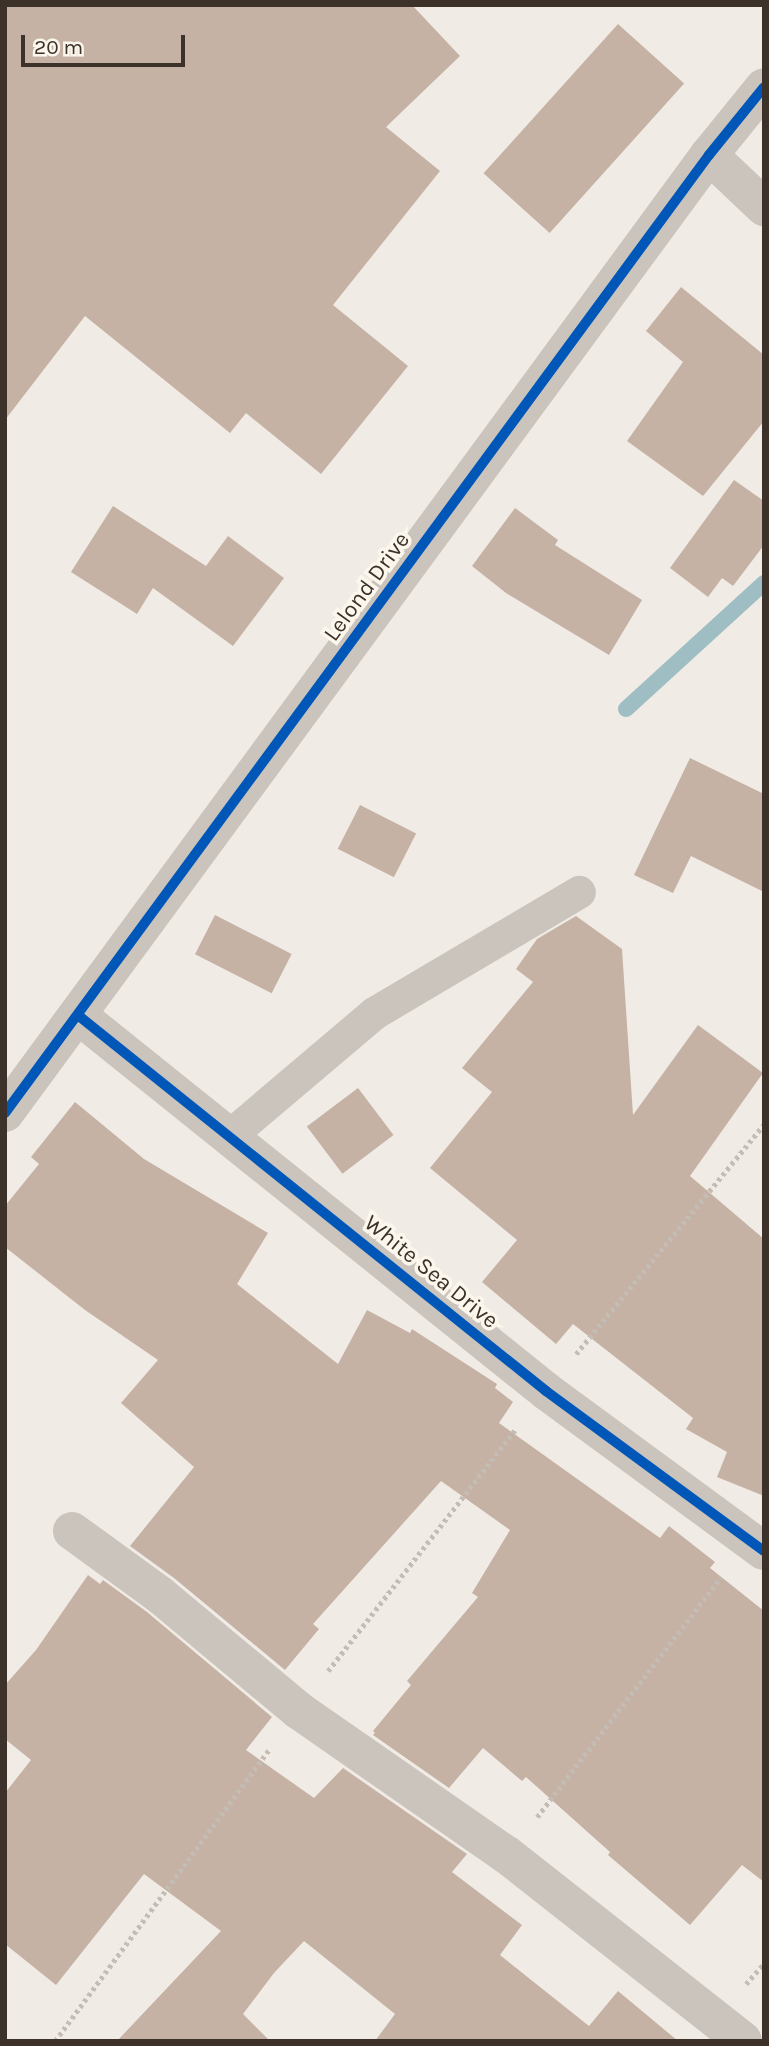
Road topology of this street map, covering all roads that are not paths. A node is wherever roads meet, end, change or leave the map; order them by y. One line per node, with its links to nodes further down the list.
1 (764, 87): 2 (street, Lelond Drive)
2 (709, 156): 3 (street); 5 (street, Lelond Drive)
3 (764, 207)
4 (579, 892): 7 (lane)
5 (79, 1016): 6 (street, Lelond Drive); 7 (street, White Sea Drive)
6 (5, 1113)
7 (229, 1136): 9 (street, White Sea Drive)
8 (72, 1531): 10 (street)
9 (756, 1546)
10 (743, 2041)

